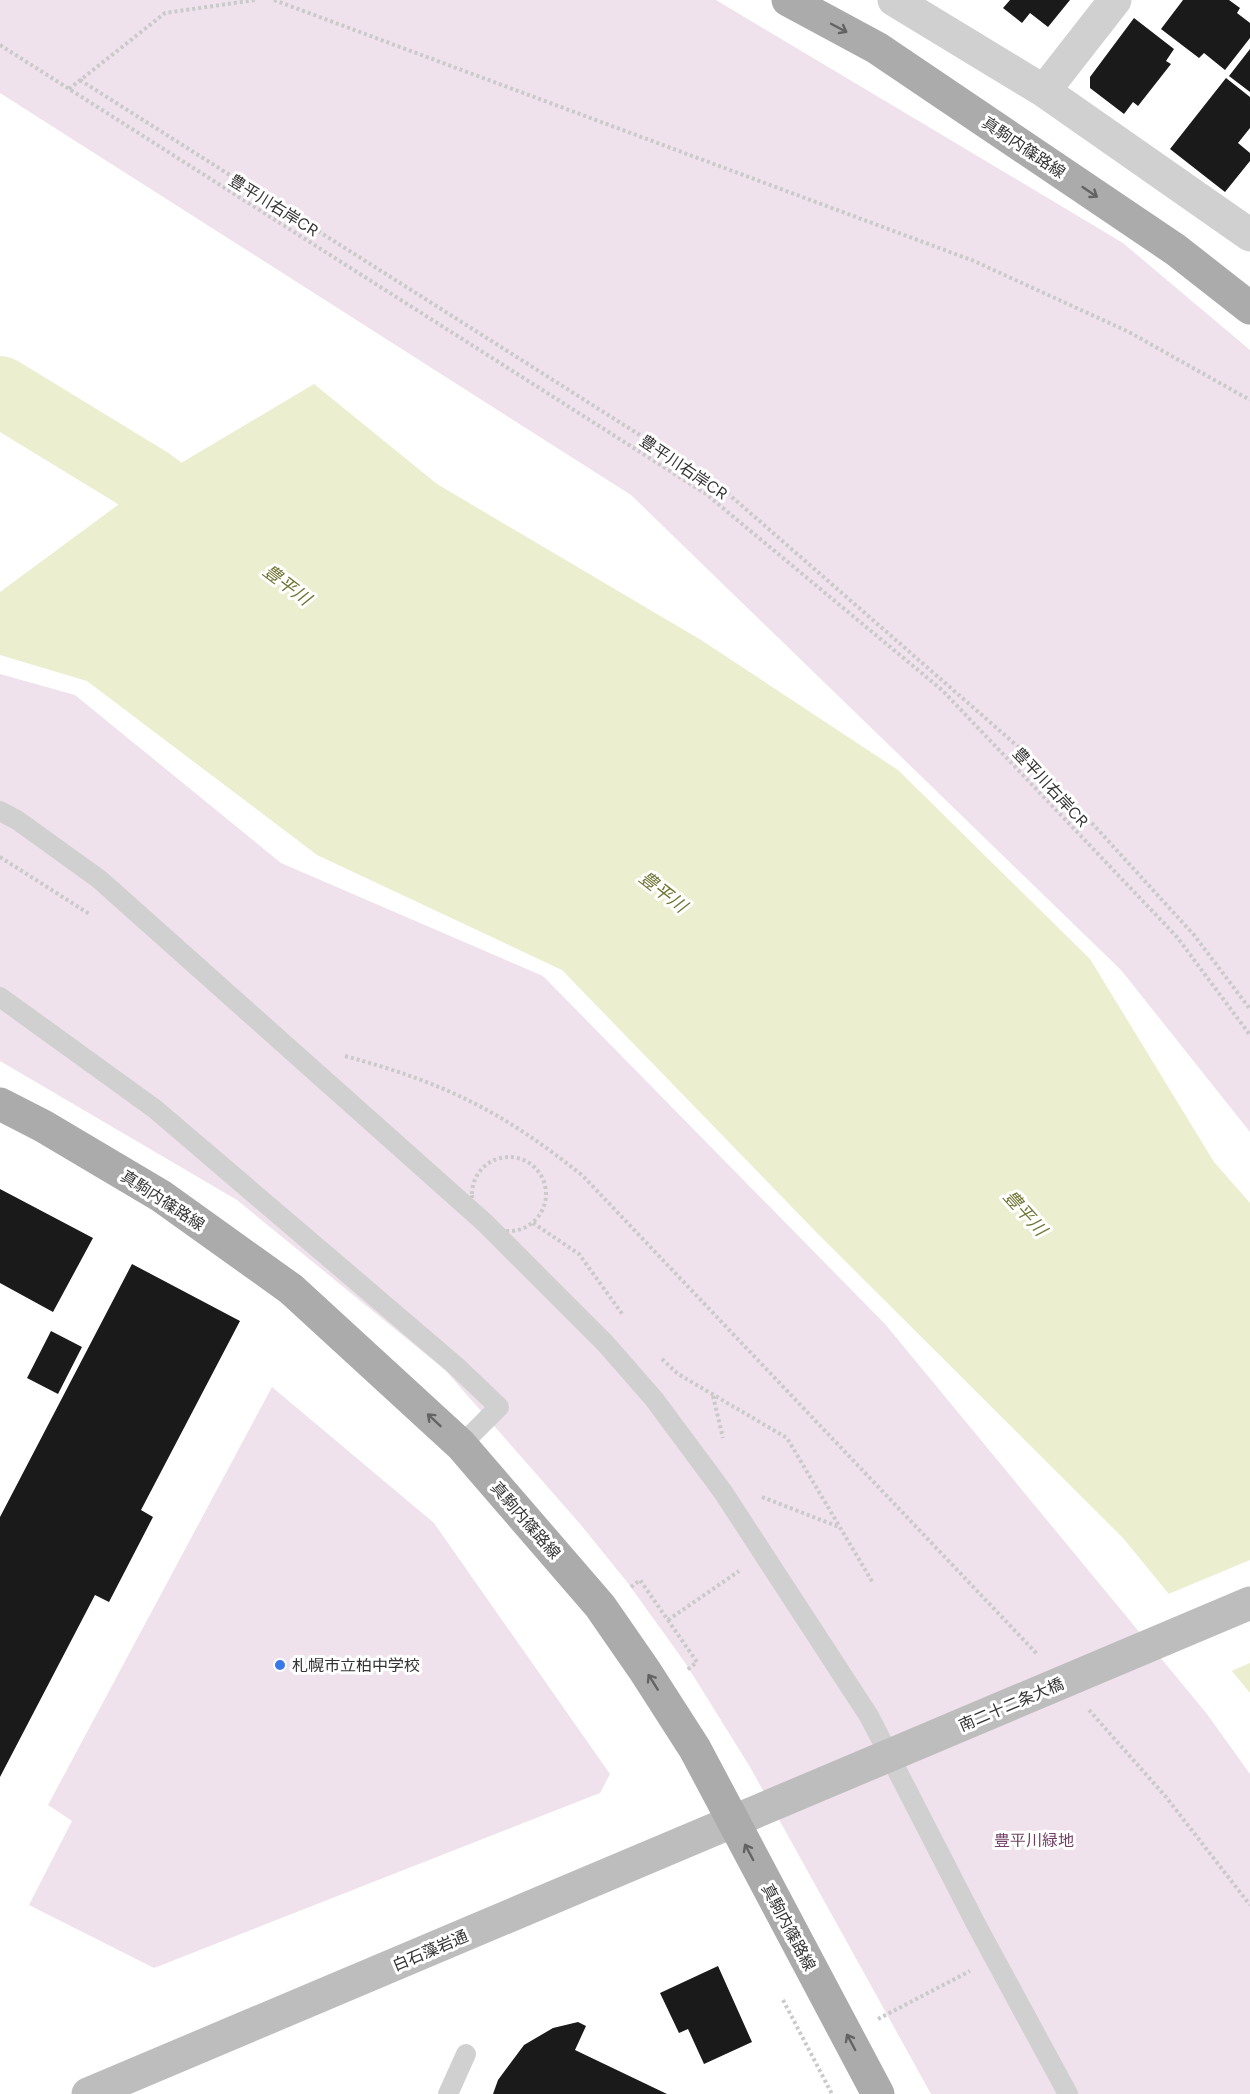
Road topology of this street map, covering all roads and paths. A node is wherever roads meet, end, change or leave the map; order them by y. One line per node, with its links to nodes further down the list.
1 (255, 0): 7 (path)
2 (274, 0): 12 (path)
3 (788, 0): 11 (main road, 真駒内篠路線, one-way to 11)
4 (894, 0): 9 (street)
5 (1115, 0): 9 (street)
6 (0, 45): 8 (path, 豊平川右岸CR)
7 (80, 80): 8 (path); 17 (path)
8 (69, 89): 18 (path, 豊平川右岸CR)
9 (1044, 91): 10 (street)
10 (1250, 235)
11 (1250, 308)
12 (1250, 400)
13 (0, 811): 21 (lane)
14 (0, 857): 15 (path)
15 (101, 921)
16 (0, 997): 27 (lane)
17 (1250, 1009)
18 (1250, 1035)
19 (336, 1053): 35 (path)
20 (0, 1104): 27 (main road, 真駒内篠路線, one-way to 20)
21 (485, 1223): 22 (path); 22 (path); 41 (lane)
22 (533, 1223): 23 (path)
23 (624, 1317)
24 (654, 1350): 25 (path)
25 (713, 1395): 26 (path); 29 (path)
26 (723, 1440)
27 (461, 1445): 39 (main road, 真駒内篠路線, one-way to 27)
28 (754, 1494): 29 (path)
29 (840, 1527): 32 (path)
30 (738, 1571): 34 (path)
31 (640, 1580): 34 (path)
32 (873, 1583)
33 (1250, 1603): 38 (main road, 南二十二条大橋)
34 (668, 1620): 36 (path)
35 (1044, 1661)
36 (697, 1662)
37 (1083, 1705): 40 (path)
38 (771, 1804): 39 (main road, 白石藻岩通)
39 (733, 1821): 45 (main road, 白石藻岩通); 48 (main road, 真駒内篠路線, one-way to 39)
40 (1250, 1905)
41 (995, 1959): 43 (path); 49 (lane)
42 (780, 1994): 47 (path)
43 (878, 2019)
44 (466, 2054): 46 (lane)
45 (88, 2094)
46 (447, 2094)
47 (832, 2094)
48 (878, 2094)
49 (1068, 2094)

